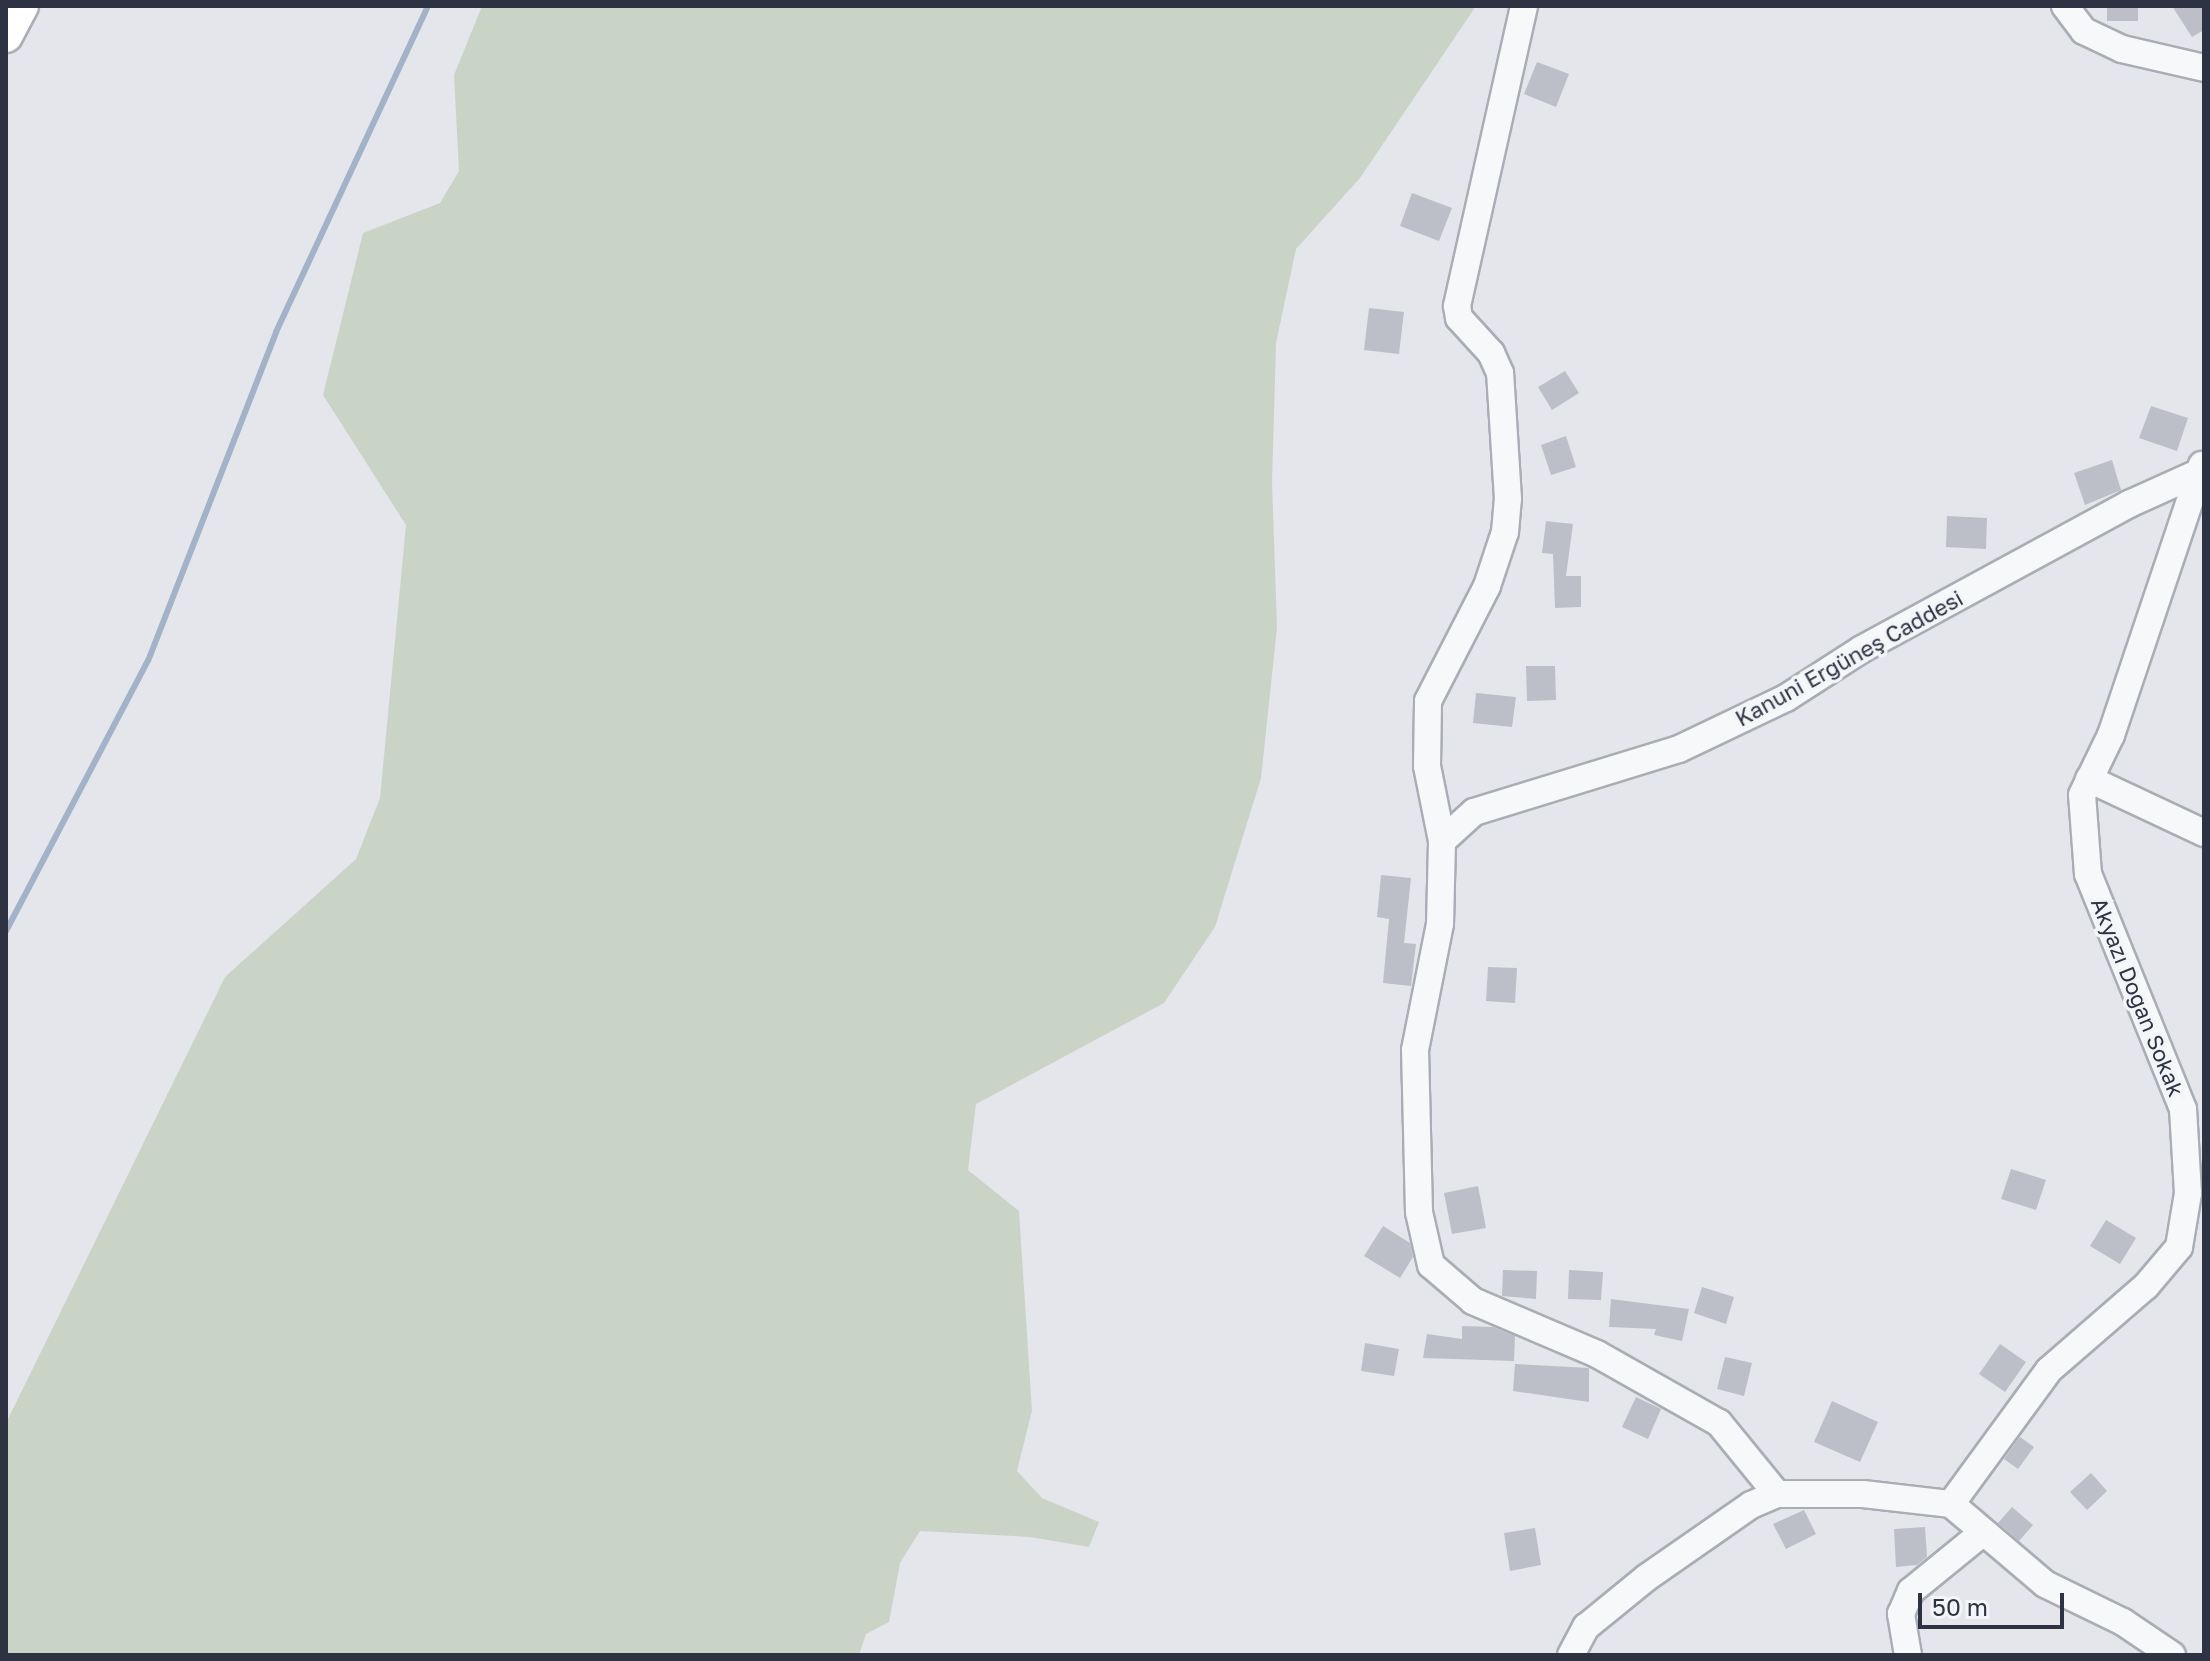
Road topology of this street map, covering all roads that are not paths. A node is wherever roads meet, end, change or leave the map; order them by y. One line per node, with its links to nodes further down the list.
1 (22, 6): 4 (main road)
2 (1524, 6): 9 (street)
3 (2065, 6): 5 (street)
4 (6, 36)
5 (2204, 68)
6 (2202, 465): 7 (street, Akyazı Doğan Sokak); 9 (street, Kanuni Ergüneş Caddesi)
7 (2089, 779): 8 (street); 10 (street, Akyazı Doğan Sokak)
8 (2204, 833)
9 (1442, 841): 11 (street)
10 (2195, 1216): 12 (street, Akyazı Doğan Sokak)
11 (1777, 1494): 12 (street); 14 (street)
12 (1951, 1504): 13 (street)
13 (1982, 1533): 15 (street); 16 (street)
14 (1571, 1655)
15 (1908, 1655)
16 (2172, 1655)

